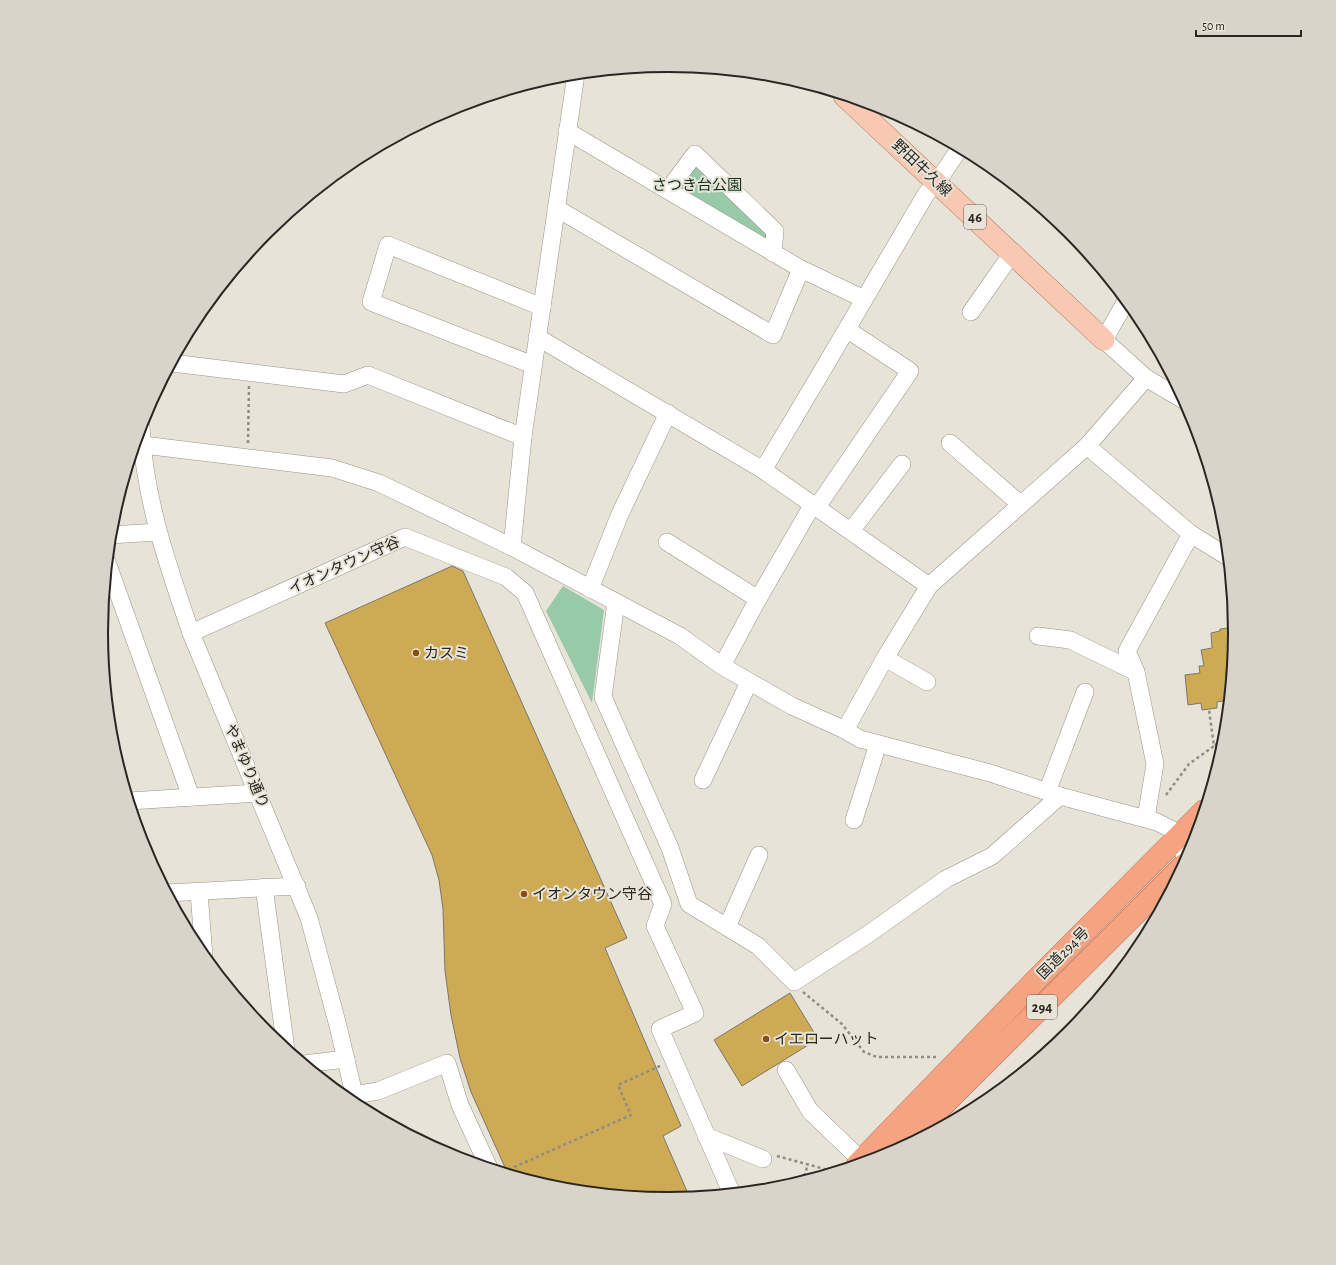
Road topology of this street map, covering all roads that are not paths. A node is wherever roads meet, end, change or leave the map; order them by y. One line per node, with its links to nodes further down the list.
1 (575, 80): 3 (street)
2 (852, 104): 5 (main road, 野田牛久線 / 46)
3 (567, 131): 6 (street); 7 (street)
4 (957, 152): 5 (street)
5 (937, 182): 8 (main road, 野田牛久線 / 46); 11 (street)
6 (668, 190): 9 (street); 9 (street)
7 (556, 208): 10 (street); 13 (street)
8 (1013, 252): 14 (street); 17 (main road, 野田牛久線 / 46)
9 (773, 253): 10 (street)
10 (801, 269): 11 (street)
11 (864, 299): 15 (street)
12 (1123, 306): 17 (street)
13 (542, 307): 16 (street); 19 (street)
14 (971, 312)
15 (848, 330): 29 (street); 31 (street)
16 (537, 337): 19 (street); 22 (street)
17 (1104, 340): 20 (street)
18 (177, 364): 23 (street)
19 (533, 365): 23 (street)
20 (1146, 378): 21 (street); 26 (street)
21 (1176, 396)
22 (668, 413): 29 (street); 41 (street)
23 (523, 437): 37 (street)
24 (950, 443): 30 (street)
25 (140, 445): 37 (street)
26 (1087, 446): 30 (street); 34 (street)
27 (139, 448): 33 (street, やまゆり通り)
28 (902, 464): 32 (street)
29 (763, 470): 31 (street)
30 (1020, 504): 40 (street)
31 (815, 506): 32 (street); 42 (street)
32 (851, 531): 40 (street)
33 (158, 532): 35 (street); 44 (street, やまゆり通り)
34 (1191, 534): 38 (street); 48 (street)
35 (116, 536)
36 (666, 542): 42 (street)
37 (512, 548): 41 (street)
38 (1223, 554)
39 (111, 573): 57 (street)
40 (929, 586): 46 (street)
41 (590, 589): 43 (street)
42 (758, 599): 47 (street)
43 (616, 602): 47 (street); 70 (street)
44 (191, 633): 55 (street, やまゆり通り); 79 (street, イオンタウン守谷)
45 (1038, 636): 48 (street)
46 (885, 658): 50 (street); 52 (street)
47 (722, 666): 49 (street)
48 (1136, 672): 61 (street)
49 (749, 682): 52 (street); 54 (street)
50 (927, 682)
51 (1085, 692): 56 (street)
52 (845, 730): 53 (street)
53 (878, 744): 56 (street); 60 (street)
54 (703, 780)
55 (258, 793): 57 (street); 66 (street, やまゆり通り)
56 (1054, 794): 61 (street); 70 (street)
57 (191, 797): 58 (street)
58 (133, 801)
59 (1197, 818): 62 (highway, 国道294号 / 294)
60 (854, 820)
61 (1151, 820): 62 (street)
62 (1177, 838): 63 (street); 78 (highway, 国道294号 / 294)
63 (1184, 852)
64 (759, 855): 70 (street)
65 (1173, 876): 78 (highway, 国道294号 / 294)
66 (297, 886): 67 (street); 73 (street, やまゆり通り)
67 (264, 887): 68 (street); 72 (street)
68 (199, 892): 69 (street); 71 (street)
69 (172, 894)
70 (727, 927)
71 (203, 946)
72 (285, 1041)
73 (346, 1059): 74 (street); 76 (street, やまゆり通り)
74 (310, 1063)
75 (786, 1070): 83 (street)
76 (355, 1098)
77 (358, 1100): 84 (street)
78 (917, 1127): 80 (highway, 国道294号 / 294); 81 (highway, 国道294号 / 294)
79 (706, 1136): 82 (street); 85 (street, イオンタウン守谷)
80 (907, 1139)
81 (877, 1152)
82 (763, 1159)
83 (856, 1160)
84 (486, 1162)
85 (730, 1189)

